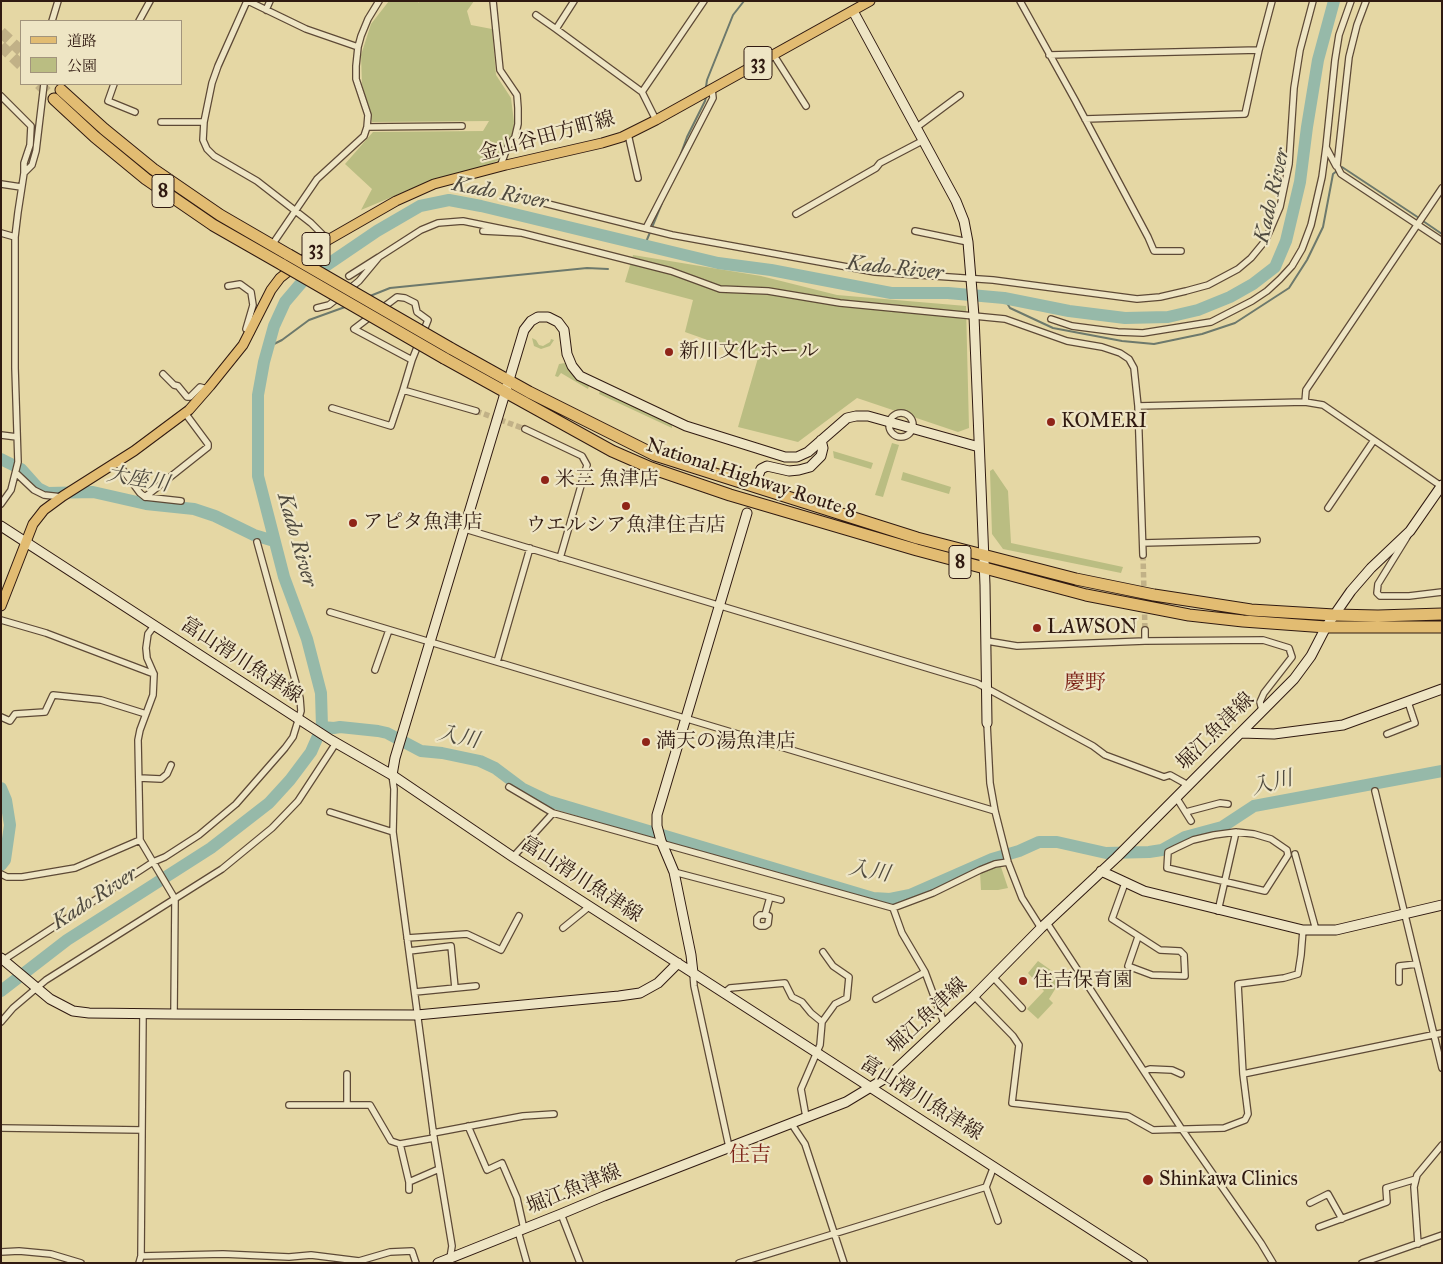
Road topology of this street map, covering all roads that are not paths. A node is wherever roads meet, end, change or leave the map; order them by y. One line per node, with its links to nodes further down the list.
1 (58, 1): 18 (street)
2 (150, 1): 19 (street)
3 (247, 1): 15 (street); 36 (street)
4 (270, 1): 15 (street)
5 (379, 1): 21 (street)
6 (492, 1): 43 (street)
7 (574, 1): 20 (street)
8 (704, 1): 28 (street)
9 (870, 1): 16 (main road, 金山谷田方町線 / 33)
10 (1020, 1): 24 (street)
11 (1272, 1): 22 (street)
12 (1313, 1): 68 (street)
13 (1351, 1): 42 (street)
14 (1366, 1): 44 (street)
15 (266, 10): 21 (street)
16 (853, 11): 23 (main road, 金山谷田方町線 / 33); 38 (street)
17 (536, 15): 20 (street)
18 (52, 20)
19 (140, 20)
20 (556, 29): 28 (street)
21 (358, 47): 39 (street)
22 (1259, 50): 24 (street); 33 (street)
23 (773, 54): 27 (main road, 金山谷田方町線 / 33); 31 (street)
24 (1049, 55): 33 (street)
25 (44, 85): 45 (street)
26 (114, 85): 32 (street)
27 (712, 89): 34 (main road, 金山谷田方町線 / 33); 54 (street)
28 (642, 92): 34 (street)
29 (960, 95): 38 (street)
30 (1, 96): 45 (street)
31 (806, 106)
32 (135, 112)
33 (1085, 119): 64 (street)
34 (656, 120): 40 (main road, 金山谷田方町線 / 33)
35 (161, 122): 36 (street)
36 (204, 122): 51 (street)
37 (462, 126): 39 (street)
38 (917, 127): 41 (street)
39 (367, 128): 51 (street)
40 (628, 134): 43 (main road, 金山谷田方町線 / 33); 46 (street)
41 (924, 140): 52 (street); 62 (street)
42 (1326, 147): 44 (street); 72 (street)
43 (500, 166): 60 (main road, 金山谷田方町線 / 33)
44 (1336, 166): 53 (street)
45 (24, 173): 48 (street)
46 (638, 178)
47 (1, 184): 48 (street)
48 (21, 187): 59 (street)
49 (1442, 188): 53 (street)
50 (532, 200): 54 (street)
51 (296, 211): 60 (street); 63 (street)
52 (796, 214)
53 (1417, 225): 61 (street); 81 (street)
54 (646, 228): 68 (street)
55 (483, 231): 58 (street)
56 (915, 231): 62 (street)
57 (1, 233): 59 (street)
58 (522, 233): 65 (street); 71 (street)
59 (15, 237): 88 (street)
60 (328, 240): 73 (main road, 金山谷田方町線 / 33)
61 (1442, 241)
62 (968, 242): 68 (street)
63 (272, 245): 66 (highway, National Highway Route 8 / 8); 66 (highway, National Highway Route 8 / 8)
64 (1181, 252)
65 (379, 257): 67 (street); 70 (street)
66 (286, 260): 74 (highway, National Highway Route 8 / 8, bridge)
67 (349, 276)
68 (971, 279): 71 (street)
69 (228, 286): 73 (street)
70 (317, 308)
71 (974, 316): 82 (street); 91 (street)
72 (1051, 319)
73 (250, 332): 78 (main road, 金山谷田方町線 / 33)
74 (447, 353): 77 (highway, National Highway Route 8 / 8); 80 (highway, National Highway Route 8 / 8)
75 (412, 360): 75 (street); 79 (street)
76 (163, 374): 78 (street)
77 (509, 380): 80 (street); 89 (street); 112 (highway, National Highway Route 8 / 8)
78 (208, 389): 85 (main road, 金山谷田方町線 / 33)
79 (403, 390): 83 (street); 84 (street)
80 (505, 392): 103 (street); 112 (highway, National Highway Route 8 / 8)
81 (1305, 402): 82 (street); 90 (street)
82 (1138, 406): 108 (street)
83 (332, 408)
84 (476, 411)
85 (184, 413): 92 (main road, 金山谷田方町線 / 33); 96 (street)
86 (524, 429): 111 (street)
87 (1, 435): 88 (street)
88 (17, 437): 93 (street)
89 (821, 440): 91 (street); 94 (street)
90 (1374, 440): 95 (street); 100 (street)
91 (980, 447): 112 (street)
92 (117, 462): 96 (street); 97 (main road, 金山谷田方町線 / 33)
93 (16, 473): 97 (street); 99 (street)
94 (758, 476)
95 (1441, 485): 104 (street, 堀江魚津線)
96 (145, 496): 98 (street)
97 (62, 497): 106 (main road, 金山谷田方町線 / 33)
98 (181, 501)
99 (1, 504)
100 (1328, 508)
101 (747, 513): 116 (street)
102 (1, 526): 106 (street, 富山滑川魚津線)
103 (465, 529): 109 (street); 128 (street)
104 (1410, 530): 113 (street); 118 (street, 堀江魚津線)
105 (1257, 540): 108 (street)
106 (26, 542): 114 (main road, 金山谷田方町線 / 33); 121 (street, 富山滑川魚津線)
107 (257, 542): 139 (street)
108 (1143, 543): 110 (street)
109 (530, 548): 111 (street); 129 (street)
110 (1143, 555)
111 (560, 558): 116 (street)
112 (984, 562): 118 (highway, National Highway Route 8 / 8); 123 (highway, National Highway Route 8 / 8); 126 (street)
113 (1442, 592)
114 (3, 595): 115 (main road, 金山谷田方町線 / 33)
115 (1, 606)
116 (720, 606): 132 (street); 138 (street)
117 (330, 612): 124 (street)
118 (1334, 614): 119 (highway, National Highway Route 8 / 8); 123 (street, 堀江魚津線)
119 (1442, 614)
120 (1, 620): 131 (street)
121 (154, 626): 131 (street); 139 (street, 富山滑川魚津線)
122 (1442, 627): 123 (highway, National Highway Route 8 / 8)
123 (1326, 628): 135 (street, 堀江魚津線)
124 (389, 630): 128 (street); 130 (street)
125 (1145, 630): 127 (street)
126 (986, 641): 127 (street); 132 (street)
127 (1145, 641): 135 (street)
128 (431, 642): 129 (street); 145 (street)
129 (496, 662): 138 (street)
130 (375, 670)
131 (154, 674): 136 (street)
132 (986, 688): 140 (street); 147 (street)
133 (1442, 690): 134 (street)
134 (1408, 702): 141 (street); 142 (street)
135 (1262, 710): 141 (street, 堀江魚津線)
136 (146, 714): 137 (street); 146 (street)
137 (1, 718)
138 (685, 718): 152 (street); 160 (street)
139 (299, 720): 143 (street, 富山滑川魚津線); 164 (street)
140 (988, 723): 152 (street)
141 (1240, 733): 147 (street, 堀江魚津線)
142 (1386, 734)
143 (334, 742): 145 (street, 富山滑川魚津線); 170 (street)
144 (171, 765): 146 (street)
145 (392, 775): 157 (street); 162 (street, 富山滑川魚津線)
146 (139, 778): 159 (street)
147 (1188, 785): 150 (street, 堀江魚津線)
148 (509, 787): 155 (street)
149 (1375, 791): 177 (street)
150 (1176, 797): 154 (street); 165 (street, 堀江魚津線)
151 (1228, 804): 154 (street)
152 (995, 811): 163 (street)
153 (330, 812): 157 (street)
154 (1186, 812): 156 (street)
155 (553, 813): 160 (street); 162 (street)
156 (1191, 821)
157 (393, 832): 185 (street)
158 (1236, 832): 168 (street); 168 (street); 168 (street)
159 (140, 840): 164 (street); 167 (street)
160 (662, 842): 166 (street); 175 (street)
161 (1295, 854): 183 (street)
162 (514, 857): 174 (street, 富山滑川魚津線)
163 (1008, 862): 175 (street); 180 (street)
164 (153, 863): 170 (street); 188 (street)
165 (1101, 871): 169 (street); 180 (street, 堀江魚津線)
166 (674, 872): 171 (street); 192 (street)
167 (3, 876)
168 (1224, 882): 176 (street)
169 (1125, 883): 176 (street); 184 (street)
170 (174, 897): 196 (street); 204 (street)
171 (770, 897): 172 (street); 178 (street)
172 (781, 900)
173 (1442, 905): 177 (street)
174 (590, 906): 181 (street); 189 (street, 富山滑川魚津線)
175 (894, 908): 191 (street)
176 (1218, 911): 182 (street)
177 (1405, 914): 183 (street); 190 (street)
178 (765, 915)
179 (519, 916): 185 (street)
180 (1044, 925): 193 (street, 堀江魚津線); 213 (street)
181 (563, 928)
182 (1303, 930): 183 (street); 216 (street)
183 (1316, 930)
184 (1138, 937): 184 (street)
185 (407, 938): 186 (street)
186 (409, 951): 197 (street); 198 (street)
187 (822, 952): 207 (street)
188 (2, 960): 196 (street)
189 (678, 963): 192 (street, 富山滑川魚津線); 205 (street)
190 (1418, 964): 194 (street); 210 (street)
191 (925, 972): 201 (street); 208 (street)
192 (693, 973): 199 (street, 富山滑川魚津線); 230 (street)
193 (993, 978): 200 (street, 堀江魚津線); 202 (street)
194 (1399, 982)
195 (476, 986): 197 (street)
196 (35, 987): 203 (street); 206 (street)
197 (455, 988): 198 (street)
198 (415, 992): 205 (street)
199 (724, 993): 207 (street); 211 (street, 富山滑川魚津線)
200 (974, 996): 208 (street, 堀江魚津線); 225 (street)
201 (876, 999)
202 (1022, 1008)
203 (143, 1014): 204 (street); 226 (street)
204 (174, 1014): 205 (street)
205 (417, 1015): 227 (street)
206 (1, 1022)
207 (822, 1022): 211 (street)
208 (944, 1023): 217 (street, 堀江魚津線)
209 (1442, 1033): 210 (street)
210 (1435, 1035): 212 (street); 216 (street)
211 (816, 1053): 217 (street, 富山滑川魚津線); 221 (street)
212 (1442, 1068)
213 (1144, 1071): 215 (street); 225 (street)
214 (347, 1074): 219 (street)
215 (1180, 1074)
216 (1243, 1074): 225 (street)
217 (870, 1088): 221 (street, 堀江魚津線); 231 (street, 富山滑川魚津線)
218 (289, 1105): 219 (street)
219 (348, 1105): 228 (street)
220 (554, 1114): 223 (street)
221 (806, 1118): 222 (street, 堀江魚津線)
222 (791, 1124): 230 (street, 堀江魚津線); 243 (street)
223 (468, 1126): 227 (street); 242 (street)
224 (1, 1128): 226 (street)
225 (1181, 1128): 259 (street)
226 (142, 1130): 247 (street)
227 (434, 1135): 228 (street); 232 (street)
228 (400, 1144): 234 (street)
229 (1442, 1144): 233 (street)
230 (729, 1147): 238 (street, 堀江魚津線)
231 (994, 1166): 235 (street); 258 (street, 富山滑川魚津線)
232 (439, 1170): 234 (street); 248 (street)
233 (1416, 1179): 239 (street); 245 (street)
234 (409, 1182): 236 (street)
235 (986, 1187): 240 (street); 243 (street)
236 (409, 1190)
237 (1310, 1203): 239 (street)
238 (561, 1214): 242 (street, 堀江魚津線); 255 (street)
239 (1342, 1219): 241 (street)
240 (998, 1221)
241 (1319, 1227)
242 (521, 1230): 248 (street, 堀江魚津線); 254 (street)
243 (835, 1233): 256 (street); 257 (street)
244 (1442, 1236): 245 (street)
245 (1418, 1244): 249 (street)
246 (1, 1252): 250 (street)
247 (141, 1256): 251 (street); 252 (street)
248 (455, 1259): 253 (street, 堀江魚津線)
249 (1366, 1262)
250 (81, 1263)
251 (139, 1263)
252 (416, 1263)
253 (438, 1263)
254 (528, 1263)
255 (580, 1263)
256 (739, 1263)
257 (844, 1263)
258 (1142, 1263)
259 (1273, 1263)

